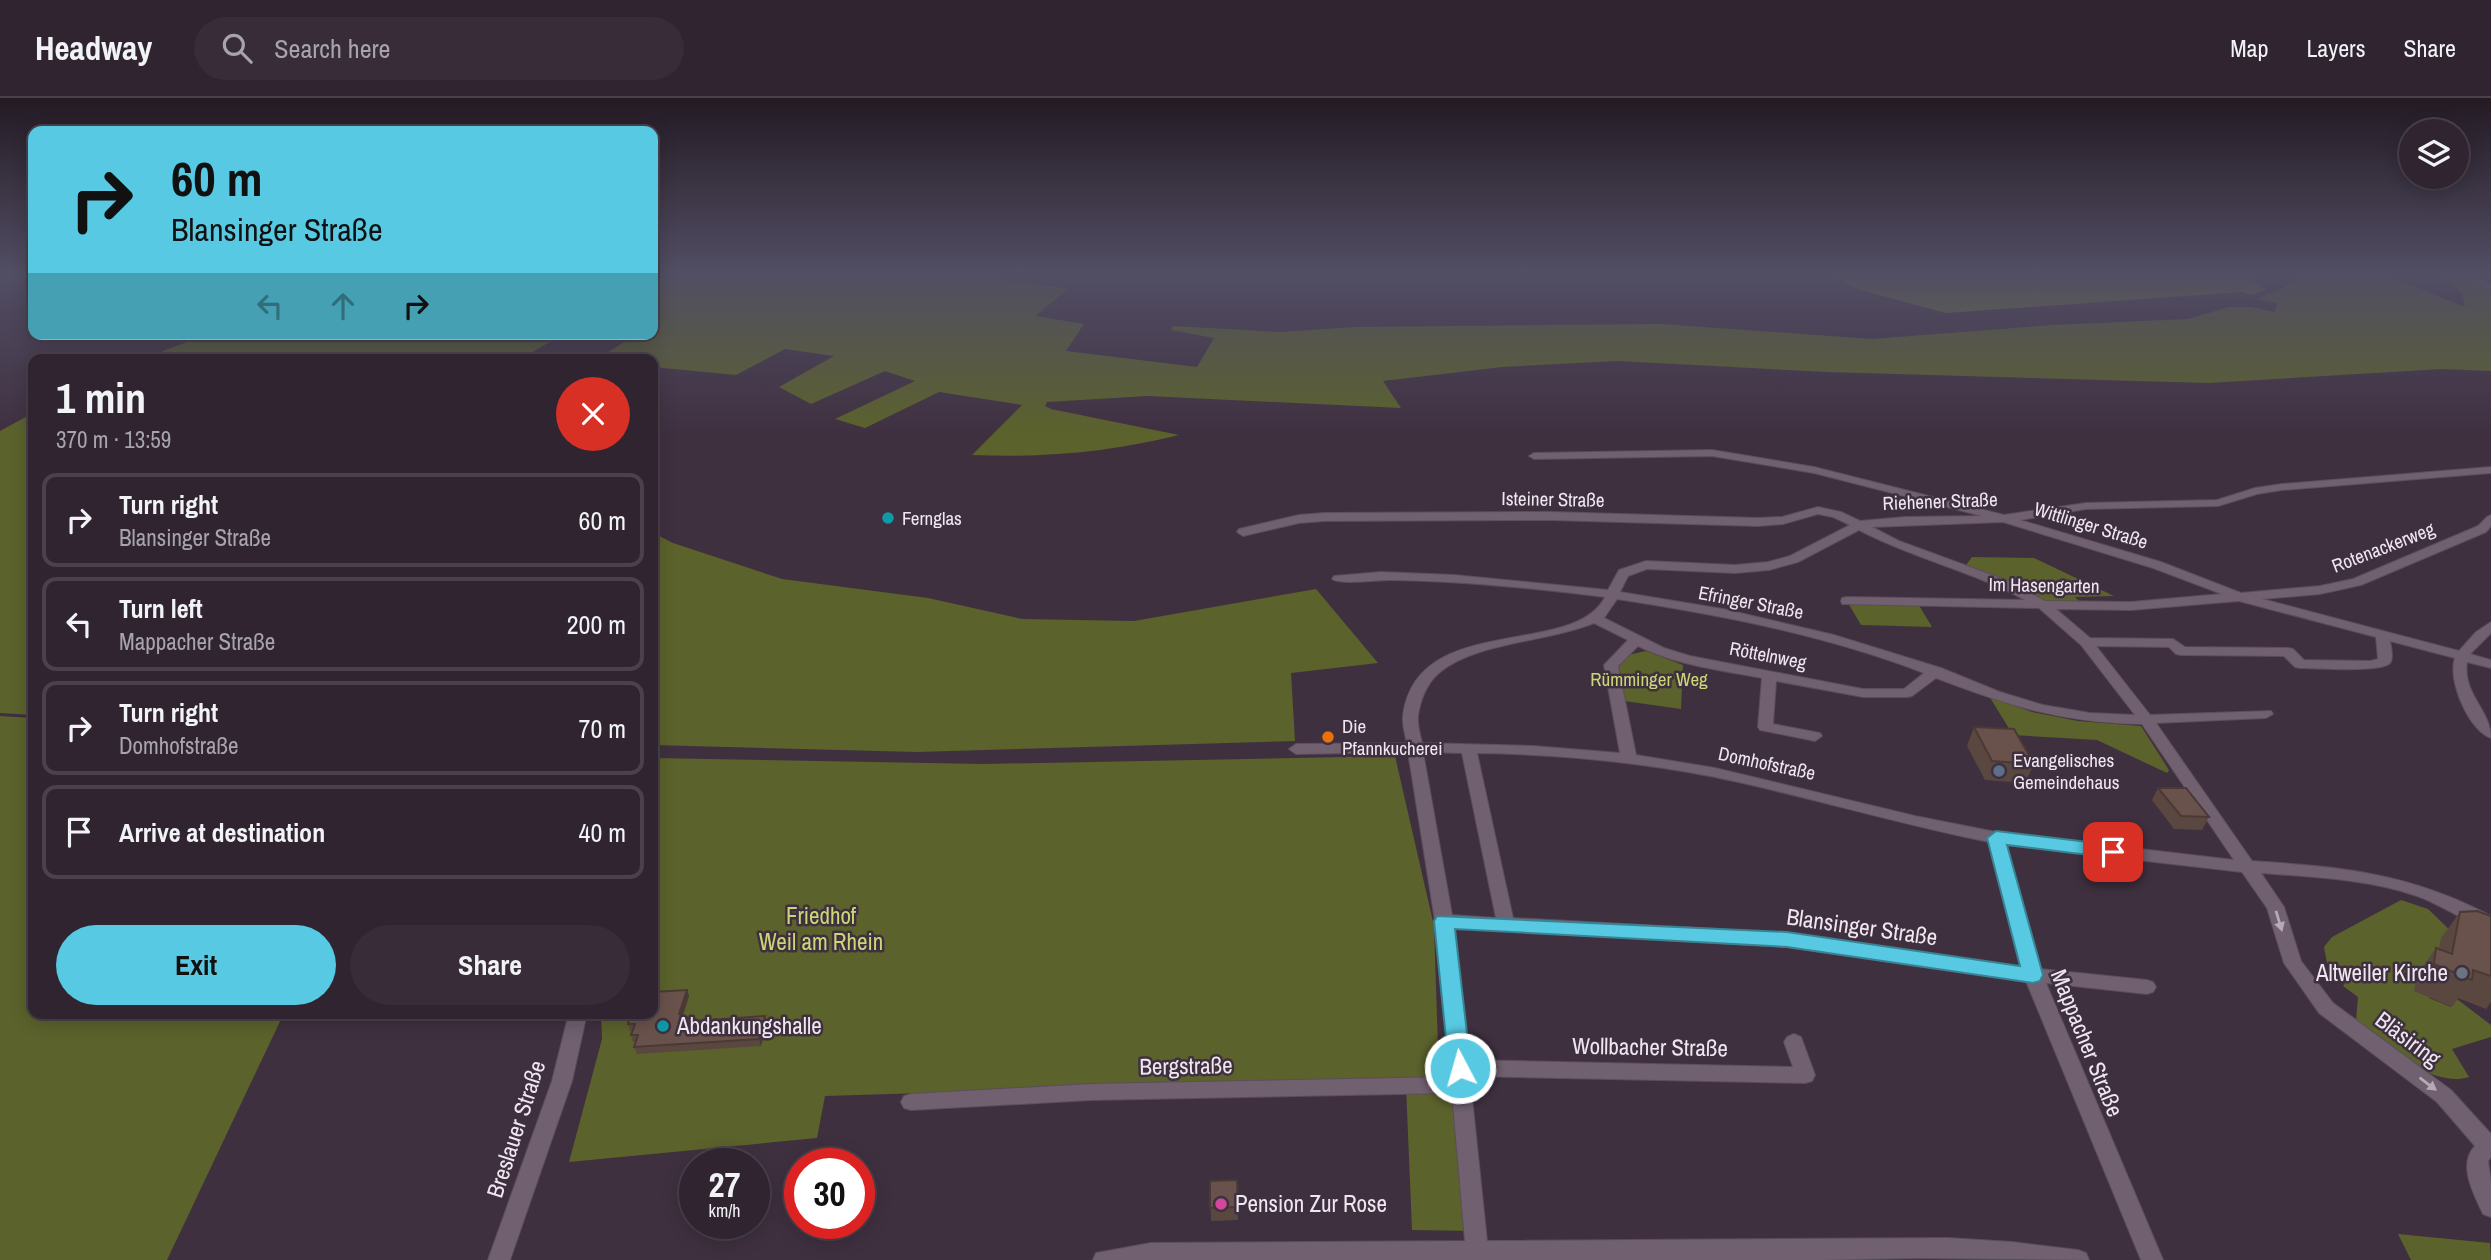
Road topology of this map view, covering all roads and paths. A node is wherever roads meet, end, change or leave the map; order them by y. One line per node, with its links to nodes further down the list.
1 (1534, 456): 3 (street, Wittlinger Straße)
2 (2491, 470): 3 (street, Riehener Straße)
3 (2002, 519): 5 (street, Riehener Straße); 9 (street, Wittlinger Straße)
4 (2491, 519): 9 (street, Rotenackerweg)
5 (1859, 525): 6 (street, Isteiner Straße); 8 (street, Riehener Straße); 11 (street, Isteiner Straße)
6 (1243, 532)
7 (1338, 579): 8 (street, Efringer Straße)
8 (1612, 596): 12 (street, Riehener Straße); 19 (street, Efringer Straße)
9 (2240, 597): 11 (street, Im Hasengarten); 14 (street, Wittlinger Straße)
10 (1847, 601): 11 (street, Im Hasengarten)
11 (2043, 605): 16 (street, Bläsiring)
12 (1594, 618): 15 (street, Röttelnweg); 25 (street)
13 (2491, 626): 17 (street)
14 (2383, 637): 16 (street); 17 (street, Wittlinger Straße)
15 (1635, 641): 20 (street, Röttelnweg); 28 (street)
16 (2086, 642): 22 (street, Bläsiring)
17 (2463, 655): 18 (street, Wittlinger Straße); 23 (street)
18 (2491, 664)
19 (1936, 671): 20 (street, Röttelnweg); 22 (street, Efringer Straße)
20 (1769, 675): 24 (street)
21 (2266, 714): 22 (street, Efringer Straße)
22 (2145, 718): 30 (street, Bläsiring)
23 (2491, 733)
24 (1815, 736)
25 (1413, 747): 26 (street, Domhofstraße); 27 (street, Domhofstraße); 31 (street)
26 (1296, 749)
27 (1469, 750): 28 (street, Domhofstraße); 33 (street)
28 (1629, 759): 29 (street, Domhofstraße)
29 (1996, 838): 30 (street, Domhofstraße); 34 (street, Mappacher Straße)
30 (2243, 864): 32 (street); 40 (street, Bläsiring, one-way to 40)
31 (1444, 921): 33 (street, Blansinger Straße); 38 (street)
32 (2491, 924)
33 (1506, 926): 34 (street, Blansinger Straße)
34 (2033, 975): 35 (street, Blansinger Straße); 48 (street, Mappacher Straße)
35 (2147, 988)
36 (577, 1019): 45 (street, Breslauer Straße)
37 (1794, 1042): 38 (street, Wollbacher Straße)
38 (1461, 1076): 39 (street, Bergstraße); 42 (street)
39 (911, 1102)
40 (2488, 1144): 41 (street)
41 (2491, 1207)
42 (1477, 1249): 43 (street); 44 (street)
43 (1820, 1255): 47 (street)
44 (1364, 1256): 46 (street)
45 (499, 1260)
46 (1104, 1260)
47 (2078, 1260)
48 (2152, 1260)

